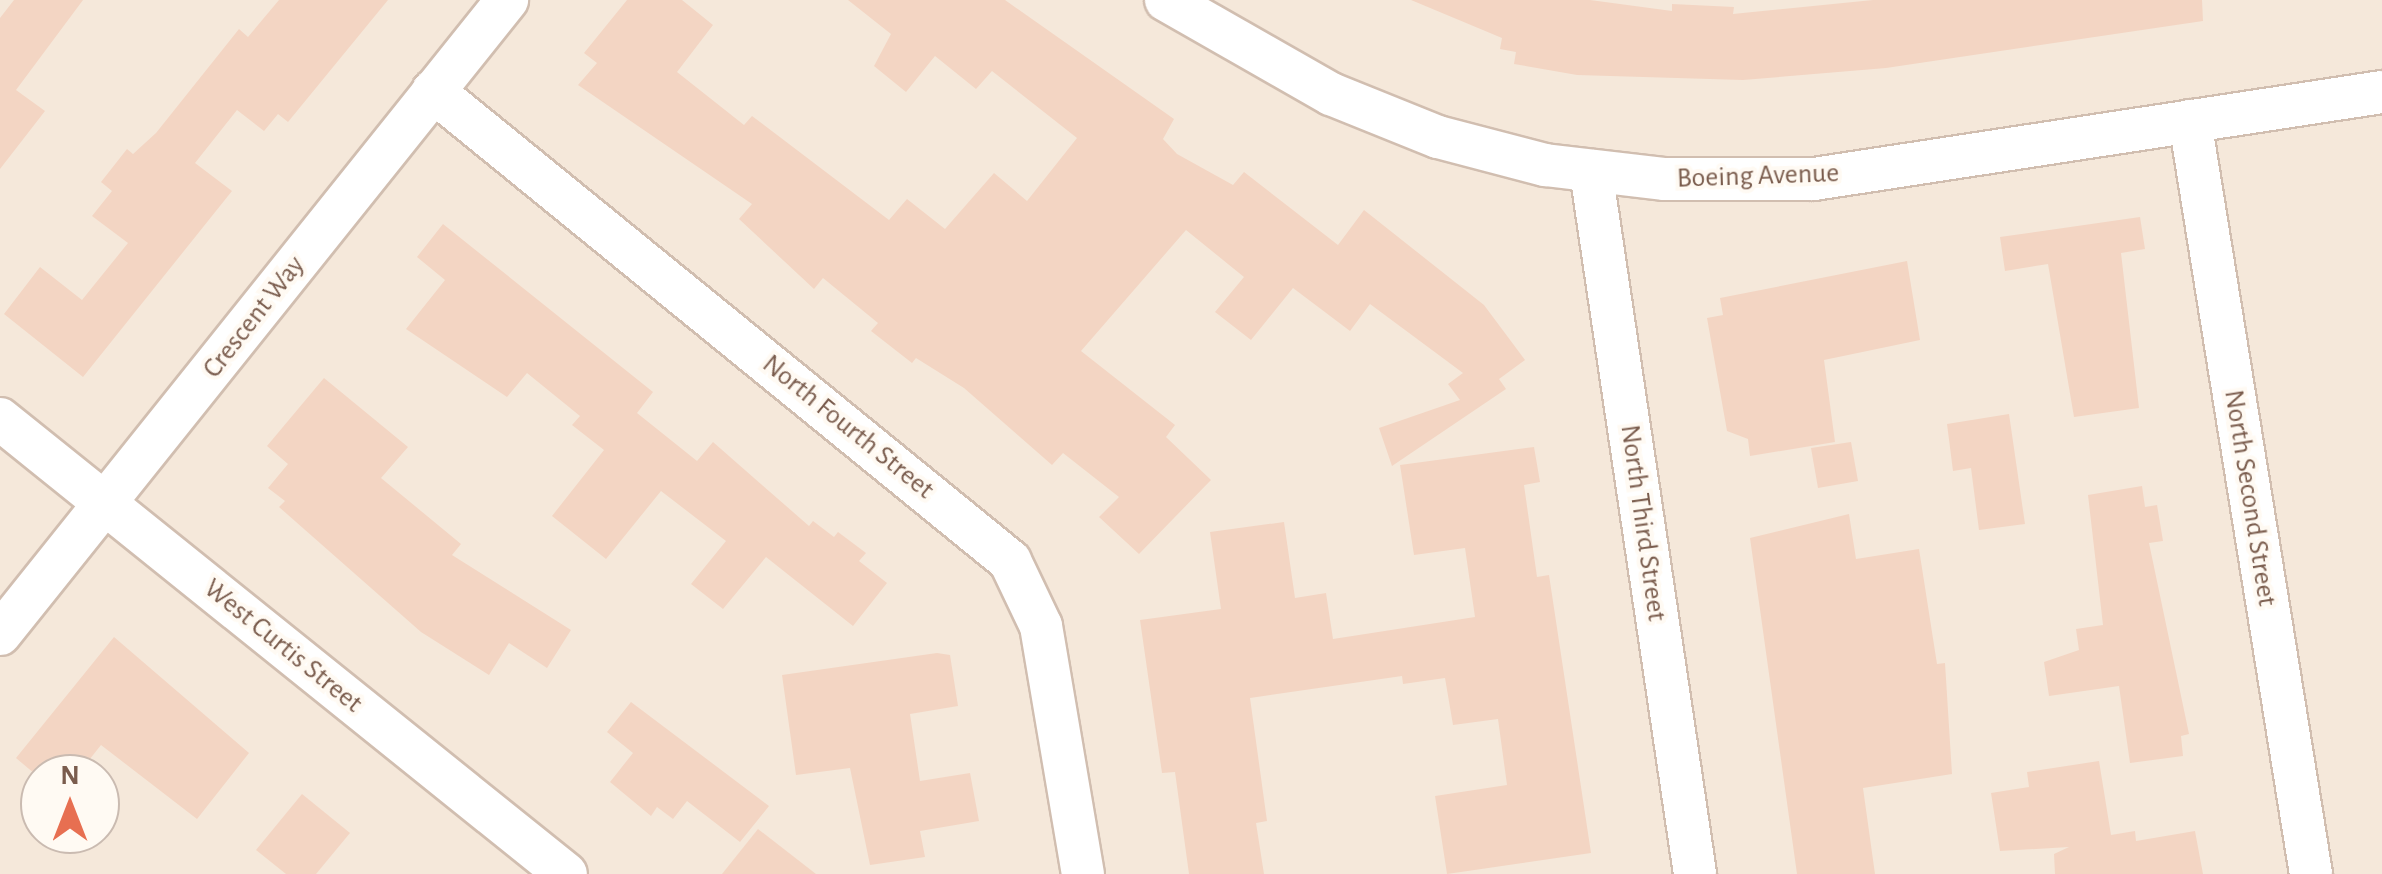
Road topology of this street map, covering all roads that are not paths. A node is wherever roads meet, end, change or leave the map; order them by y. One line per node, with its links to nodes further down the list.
1 (507, 0): 3 (street, Crescent Way)
2 (1166, 0): 6 (street, Boeing Avenue)
3 (432, 92): 8 (street, Crescent Way); 11 (street, North Fourth Street)
4 (2382, 92): 5 (street, Boeing Avenue)
5 (2190, 121): 6 (street, Boeing Avenue); 13 (street, North Second Street)
6 (1592, 171): 12 (street, North Third Street)
7 (0, 419): 8 (street, West Curtis Street)
8 (106, 504): 9 (street, Crescent Way); 10 (street, West Curtis Street)
9 (0, 634)
10 (566, 874)
11 (1083, 874)
12 (1695, 874)
13 (2310, 874)

